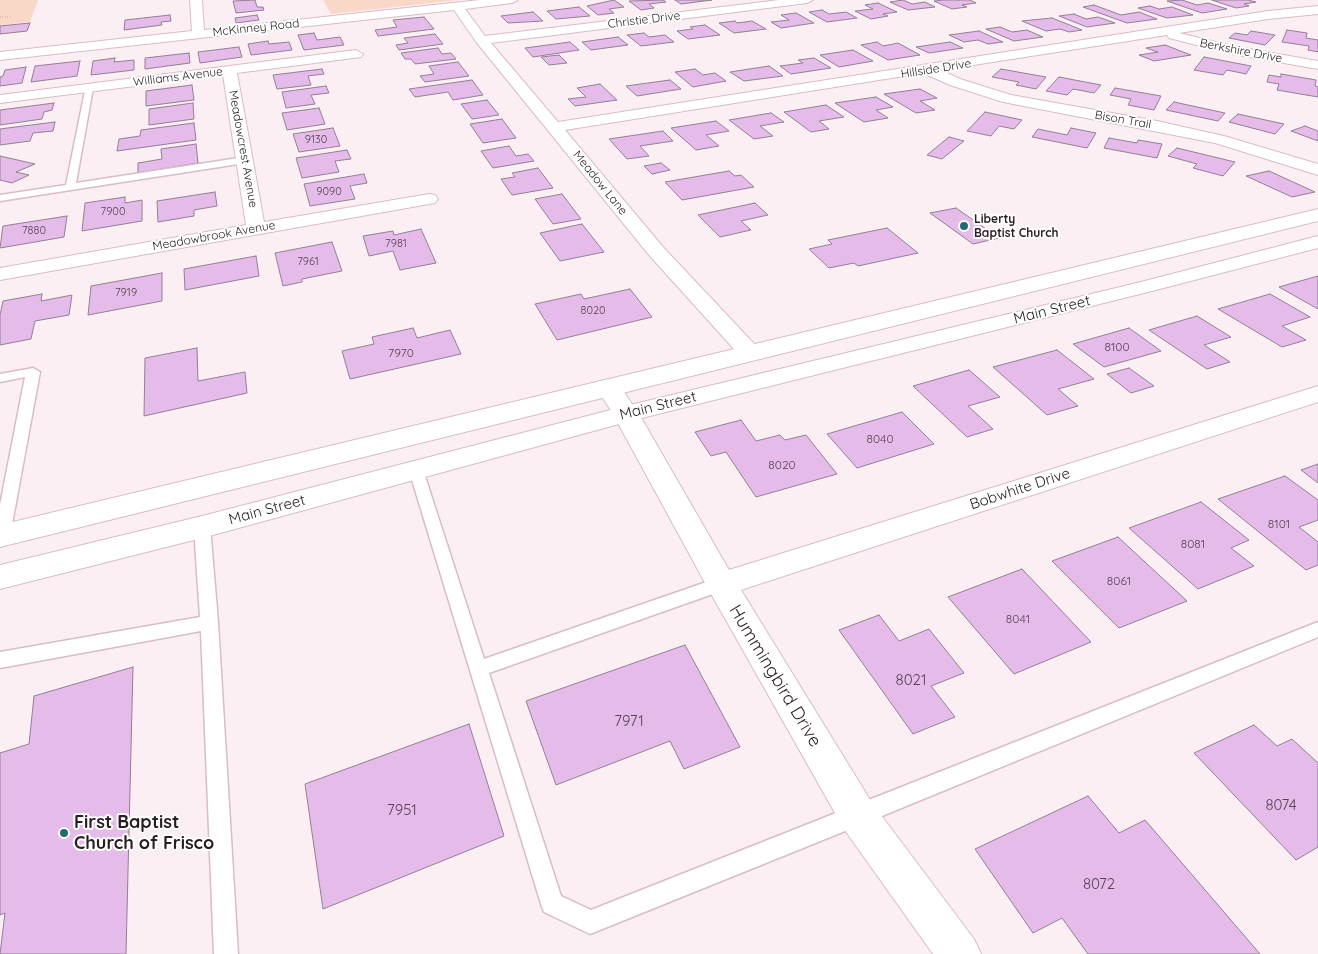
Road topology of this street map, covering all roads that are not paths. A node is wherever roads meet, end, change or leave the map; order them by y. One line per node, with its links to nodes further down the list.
1 (196, 0): 8 (street)
2 (512, 0): 4 (street, McKinney Road)
3 (807, 0): 9 (street, Christie Drive)
4 (491, 1): 5 (street, McKinney Road)
5 (457, 6): 8 (street, McKinney Road); 9 (street, Meadow Lane)
6 (1318, 10): 7 (street, Hillside Drive)
7 (1166, 32): 12 (street, Berkshire Drive); 14 (street, Hillside Drive)
8 (198, 35): 11 (street, McKinney Road)
9 (482, 40): 17 (street, Meadow Lane)
10 (356, 54): 13 (street, Williams Avenue)
11 (0, 56)
12 (1318, 65)
13 (229, 70): 15 (street, Williams Avenue); 18 (street, Meadowcrest Avenue)
14 (928, 70): 17 (street, Hillside Drive); 19 (street, Bison Trail)
15 (89, 88): 16 (street, Williams Avenue); 20 (lane)
16 (0, 99)
17 (554, 127): 29 (street, Meadow Lane)
18 (245, 160): 20 (lane); 24 (street, Meadowcrest Avenue)
19 (1318, 170)
20 (70, 187): 21 (lane)
21 (0, 198)
22 (429, 199): 24 (street, Meadowbrook Avenue)
23 (1318, 215): 26 (street, Main Street)
24 (256, 228): 27 (street, Meadowbrook Avenue)
25 (1318, 242): 28 (street, Main Street)
26 (1111, 265): 28 (street); 29 (street, Main Street)
27 (0, 274)
28 (1145, 287): 33 (street, Main Street)
29 (750, 353): 31 (street, Main Street)
30 (0, 378): 37 (lane)
31 (608, 387): 33 (street, Hummingbird Drive); 35 (street, Main Street)
32 (1318, 394): 39 (street, Bobwhite Drive)
33 (626, 414): 34 (street, Main Street); 39 (street, Hummingbird Drive)
34 (416, 470): 36 (street, Main Street); 43 (lane)
35 (200, 487): 36 (street); 37 (street, Main Street)
36 (202, 527): 38 (street, Main Street); 40 (lane)
37 (1, 540)
38 (0, 577)
39 (722, 584): 43 (lane); 44 (street, Hummingbird Drive)
40 (209, 622): 42 (lane); 45 (lane)
41 (1318, 629): 44 (lane)
42 (0, 660)
43 (478, 669): 44 (lane)
44 (858, 816): 46 (street, Hummingbird Drive)
45 (226, 954)
46 (957, 954)

